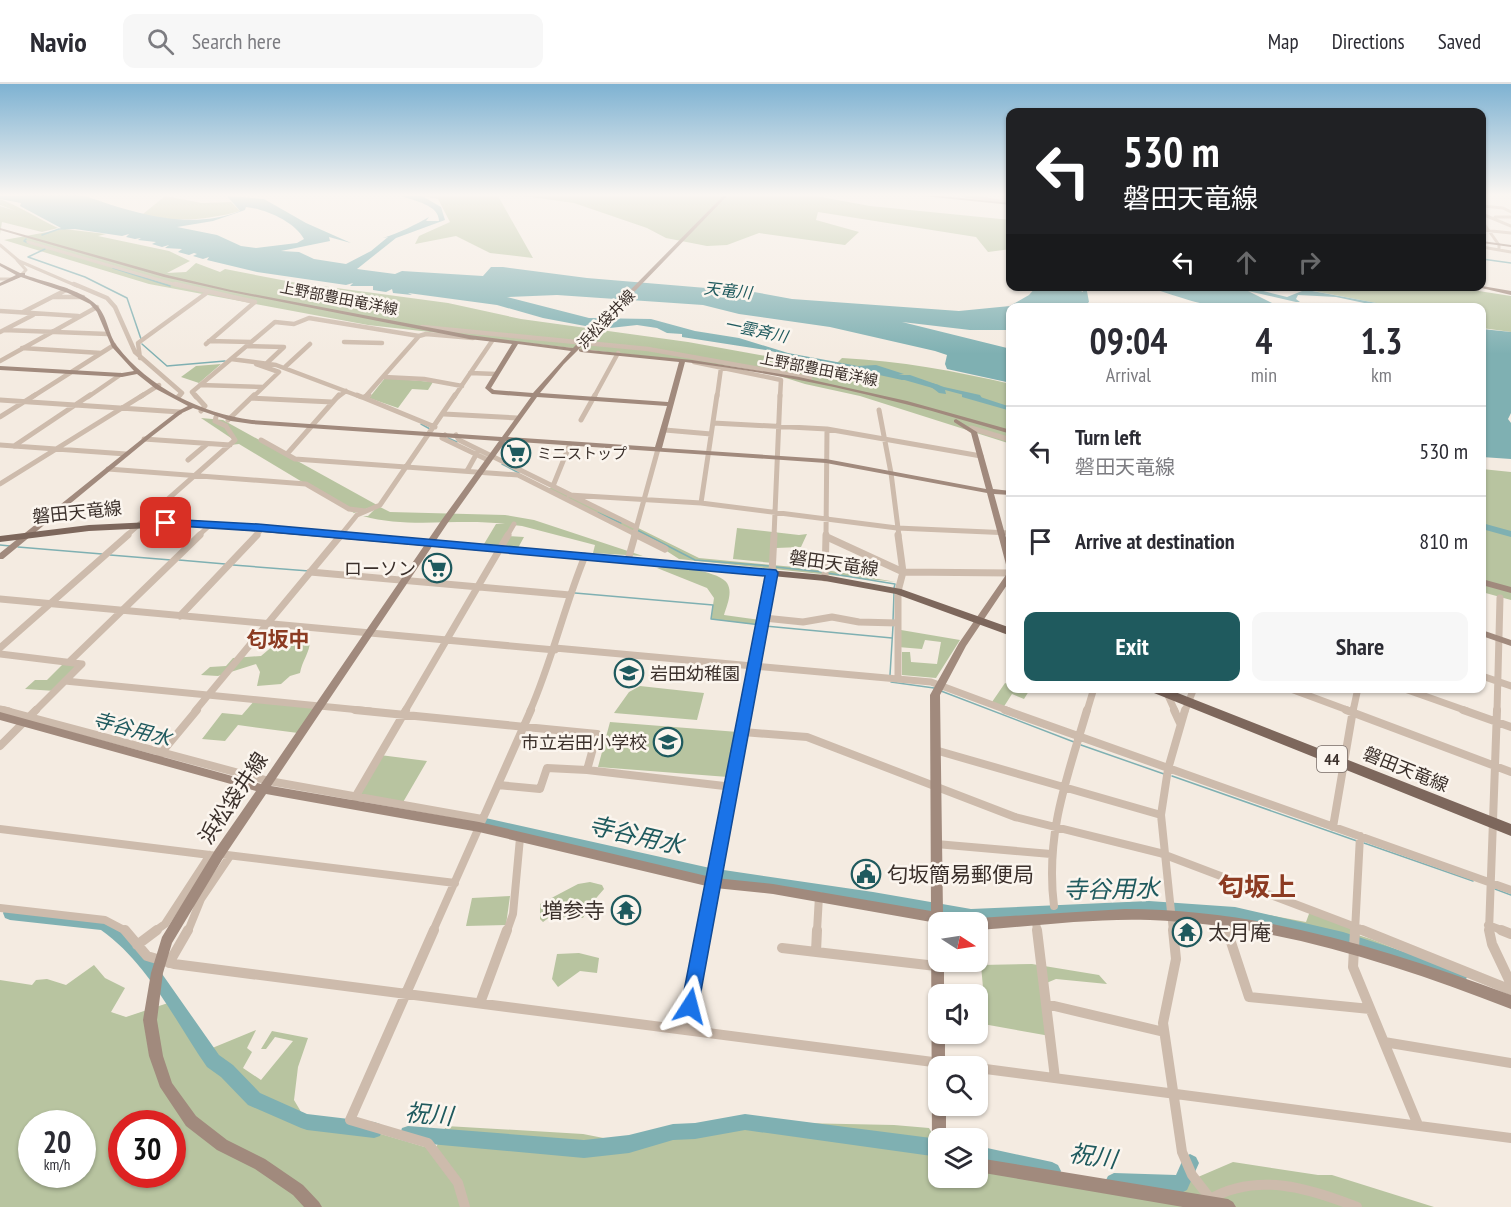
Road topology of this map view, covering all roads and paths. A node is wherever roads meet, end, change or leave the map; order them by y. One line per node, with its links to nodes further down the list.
1 (4, 248): 5 (street)
2 (51, 248): 14 (street)
3 (68, 248): 10 (street, 上野部豊田竜洋線)
4 (675, 248): 38 (street, 浜松袋井線)
5 (17, 260): 7 (street); 44 (street)
6 (0, 265): 7 (street)
7 (22, 274): 9 (street); 13 (street)
8 (0, 279): 9 (street)
9 (12, 279): 11 (street)
10 (190, 283): 14 (street); 23 (street, 上野部豊田竜洋線)
11 (0, 285)
12 (1486, 288): 15 (street)
13 (66, 290): 16 (street); 17 (street)
14 (208, 292): 31 (street); 44 (street)
15 (1511, 293)
16 (51, 297): 17 (street); 20 (street)
17 (83, 297): 18 (street)
18 (97, 307): 22 (street); 27 (street)
19 (1, 312): 20 (street)
20 (21, 313): 21 (street)
21 (35, 313): 22 (street); 24 (street)
22 (80, 316): 26 (street)
23 (420, 327): 29 (street, 上野部豊田竜洋線); 38 (street)
24 (2, 331): 26 (street)
25 (378, 331): 28 (street); 31 (street); 33 (street)
26 (50, 333): 27 (street); 40 (street)
27 (108, 334): 37 (street)
28 (419, 336): 29 (street); 59 (street)
29 (473, 338): 30 (street, 上野部豊田竜洋線)
30 (492, 341): 36 (street, 上野部豊田竜洋線); 56 (street)
31 (251, 342): 39 (street)
32 (344, 342): 33 (street)
33 (366, 343): 34 (street)
34 (382, 343)
35 (310, 344): 51 (street)
36 (515, 344): 41 (street, 上野部豊田竜洋線); 57 (street)
37 (114, 345): 42 (street); 55 (street)
38 (582, 345): 43 (street, 上野部豊田竜洋線); 60 (street); 66 (street, 浜松袋井線)
39 (247, 346): 46 (street); 48 (street)
40 (22, 348): 42 (street); 45 (street)
41 (571, 349)
42 (101, 353): 54 (street)
43 (618, 353): 47 (street, 上野部豊田竜洋線); 70 (street)
44 (140, 358): 67 (street)
45 (2, 359)
46 (231, 359): 48 (street); 50 (street)
47 (682, 361): 49 (street, 上野部豊田竜洋線); 75 (street)
48 (268, 362): 51 (street)
49 (694, 362): 53 (street); 60 (street, 上野部豊田竜洋線)
50 (224, 364): 62 (street); 64 (street)
51 (285, 367): 65 (street)
52 (0, 368): 54 (street)
53 (721, 369): 88 (street); 90 (street)
54 (70, 372): 58 (street); 72 (street)
55 (138, 372): 58 (street); 61 (street)
56 (470, 373): 57 (street); 63 (street)
57 (496, 374): 66 (street)
58 (120, 375): 76 (street)
59 (384, 376): 63 (street); 68 (street)
60 (810, 378): 74 (street, 上野部豊田竜洋線)
61 (159, 385): 67 (street); 78 (street)
62 (200, 385): 64 (street); 80 (street)
63 (462, 386): 82 (street)
64 (262, 387): 69 (street)
65 (346, 391): 68 (street); 73 (street)
66 (535, 395): 70 (street); 85 (street, 浜松袋井線)
67 (178, 397): 77 (street)
68 (364, 397): 93 (street)
69 (251, 398): 73 (street); 86 (street)
70 (591, 399): 75 (street); 87 (street)
71 (0, 400): 72 (street)
72 (25, 402): 76 (street); 83 (street)
73 (332, 402): 89 (street)
74 (910, 403): 91 (street); 95 (street, 上野部豊田竜洋線)
75 (671, 404): 94 (street)
76 (75, 405): 78 (street); 108 (street)
77 (193, 406): 80 (street); 81 (street)
78 (121, 408): 81 (street); 109 (street)
79 (879, 410): 101 (street)
80 (201, 411): 84 (street)
81 (180, 412): 102 (street)
82 (444, 414): 85 (street); 93 (street)
83 (0, 417)
84 (216, 417): 86 (street); 107 (street)
85 (517, 418): 100 (street, 浜松袋井線)
86 (228, 420): 89 (street)
87 (580, 420)
88 (713, 423): 90 (street); 96 (street)
89 (312, 426): 93 (street); 114 (street)
90 (780, 426): 92 (street); 117 (street)
91 (971, 428): 99 (street); 115 (street)
92 (826, 429): 101 (street); 119 (street)
93 (433, 430): 97 (street); 120 (street)
94 (664, 430): 96 (street); 110 (street)
95 (1006, 431)
96 (711, 434): 112 (street)
97 (445, 435): 98 (street); 111 (street)
98 (456, 435): 100 (street); 111 (street)
99 (1006, 438)
100 (502, 439): 105 (street); 116 (street, 浜松袋井線)
101 (885, 439): 115 (street); 124 (street)
102 (144, 440): 104 (street); 113 (street)
103 (261, 440): 114 (street)
104 (207, 444): 107 (street); 118 (street)
105 (570, 444): 110 (street); 127 (street)
106 (0, 445): 108 (street)
107 (230, 445): 125 (street)
108 (14, 446): 109 (street)
109 (55, 449): 113 (street); 126 (street)
110 (658, 449): 112 (street); 132 (street)
111 (478, 452): 116 (street); 122 (street)
112 (709, 453): 117 (street); 133 (street)
113 (126, 454): 121 (street)
114 (287, 454): 120 (street)
115 (981, 456): 129 (street)
116 (490, 457): 123 (street, 浜松袋井線); 127 (street)
117 (777, 458): 119 (street); 135 (street)
118 (188, 460)
119 (826, 461): 124 (street); 136 (street)
120 (406, 467): 122 (street); 134 (street)
121 (108, 469): 125 (street); 147 (street)
122 (467, 471): 123 (street)
123 (480, 472): 128 (street); 150 (street, 浜松袋井線)
124 (891, 473): 129 (street); 142 (street)
125 (195, 475): 134 (street); 137 (street)
126 (0, 484)
127 (553, 486): 128 (street); 131 (street)
128 (544, 488): 145 (street)
129 (990, 492): 130 (street); 143 (street)
130 (1006, 493)
131 (569, 495): 132 (street); 140 (street)
132 (644, 499): 133 (street); 140 (street)
133 (701, 503): 135 (street)
134 (366, 511): 146 (street)
135 (776, 512): 136 (street); 160 (street)
136 (828, 518): 142 (street); 148 (street)
137 (140, 524): 138 (main road, 磐田天竜線); 147 (main road, 磐田天竜線); 171 (street)
138 (211, 524): 141 (main road, 磐田天竜線); 172 (street)
139 (514, 524): 151 (street)
140 (636, 526): 145 (street)
141 (262, 528): 146 (main road, 磐田天竜線); 173 (street)
142 (897, 528): 143 (street); 158 (street)
143 (1001, 532): 144 (street); 153 (street)
144 (1006, 532)
145 (634, 534): 152 (street); 156 (street)
146 (340, 535): 150 (main road, 磐田天竜線); 157 (street)
147 (26, 536): 149 (main road, 磐田天竜線); 154 (street)
148 (827, 537): 158 (street); 161 (street)
149 (0, 539)
150 (431, 543): 151 (main road, 磐田天竜線); 163 (street, 浜松袋井線)
151 (500, 549): 155 (main road, 磐田天竜線); 165 (street)
152 (665, 549)
153 (1006, 552)
154 (0, 556)
155 (585, 556): 156 (main road, 磐田天竜線); 168 (street)
156 (628, 560): 160 (main road, 磐田天竜線)
157 (310, 572): 163 (street); 177 (street)
158 (903, 572): 159 (street); 167 (street)
159 (1006, 572)
160 (772, 573): 161 (main road, 磐田天竜線); 174 (street)
161 (825, 578): 167 (main road, 磐田天竜線)
162 (1006, 579): 175 (street)
163 (406, 580): 165 (street); 179 (street, 浜松袋井線)
164 (1486, 583): 166 (street)
165 (478, 586): 168 (street); 182 (street)
166 (1511, 590)
167 (898, 591): 175 (main road, 磐田天竜線); 176 (street)
168 (570, 594): 185 (street)
169 (1500, 598): 181 (street)
170 (0, 600): 171 (street)
171 (49, 604): 172 (street); 184 (street)
172 (123, 611): 173 (street); 187 (street)
173 (180, 616): 177 (street)
174 (764, 618): 176 (street); 188 (street)
175 (979, 619): 178 (main road, 磐田天竜線); 193 (street)
176 (897, 622): 189 (street)
177 (267, 624): 179 (street); 202 (street)
178 (1006, 630)
179 (370, 634): 182 (street); 204 (street, 浜松袋井線)
180 (1486, 634): 181 (street)
181 (1500, 639): 183 (street); 192 (street)
182 (447, 640): 185 (street); 207 (street)
183 (1511, 642)
184 (0, 648)
185 (555, 649): 188 (street); 212 (street)
186 (0, 654): 187 (street)
187 (69, 662): 191 (street)
188 (756, 666): 189 (street); 214 (street)
189 (898, 678): 193 (street)
190 (1486, 678): 192 (street)
191 (65, 681): 202 (street); 209 (street)
192 (1498, 682): 194 (street); 210 (street)
193 (939, 685): 215 (street); 217 (street)
194 (1511, 686)
195 (1093, 693): 215 (street)
196 (1167, 693): 211 (street)
197 (1170, 693): 203 (main road, 磐田天竜線 / 44)
198 (1192, 693): 203 (street)
199 (1302, 693): 206 (street)
200 (1357, 693): 206 (street)
201 (1416, 693): 210 (street)
202 (208, 695): 204 (street); 218 (street)
203 (1189, 702): 211 (street); 219 (main road, 磐田天竜線 / 44)
204 (320, 706): 207 (street); 224 (street, 浜松袋井線)
205 (0, 708): 209 (street)
206 (1353, 712): 219 (street); 220 (street)
207 (404, 714): 212 (street); 229 (street)
208 (0, 716): 209 (street)
209 (28, 719): 216 (street); 218 (street)
210 (1496, 722): 213 (street); 220 (street)
211 (1180, 723): 221 (street)
212 (523, 726): 222 (street); 225 (street)
213 (1511, 727)
214 (743, 732): 226 (street); 228 (street)
215 (1080, 738): 221 (street); 227 (street)
216 (0, 746)
217 (935, 750): 226 (street); 227 (street)
218 (160, 754): 224 (street)
219 (1342, 763): 232 (main road, 磐田天竜線 / 44); 234 (street)
220 (1496, 766): 223 (street); 232 (street)
221 (1168, 769): 230 (street); 234 (street)
222 (587, 770): 225 (street); 228 (street)
223 (1511, 772)
224 (267, 785): 229 (street); 241 (street, 浜松袋井線)
225 (498, 785): 231 (street)
226 (936, 786): 233 (street); 239 (street)
227 (1065, 786): 230 (street); 233 (street)
228 (733, 787): 245 (street)
229 (353, 800): 231 (street)
230 (1161, 815): 242 (street)
231 (481, 823): 238 (street); 244 (street)
232 (1494, 823): 236 (main road, 磐田天竜線 / 44); 243 (street)
233 (1052, 827): 240 (street); 242 (street)
234 (1333, 827): 237 (street)
235 (0, 829): 241 (street)
236 (1511, 830)
237 (1360, 836): 243 (street); 257 (street)
238 (520, 838): 245 (street); 270 (street)
239 (936, 844): 240 (street); 250 (street)
240 (1051, 854): 248 (street)
241 (219, 855): 244 (street); 259 (street); 263 (street); 286 (street, 浜松袋井線)
242 (1164, 855): 251 (street); 257 (street)
243 (1490, 882): 246 (street); 256 (street)
244 (454, 883): 268 (street)
245 (716, 883): 247 (street); 273 (street)
246 (1511, 890)
247 (819, 896): 252 (street); 262 (street)
248 (1054, 906)
249 (0, 908): 259 (street)
250 (935, 912)
251 (1173, 916): 253 (street); 254 (street); 274 (street)
252 (928, 917)
253 (1036, 921): 255 (street); 271 (street)
254 (1224, 921): 261 (street); 272 (street)
255 (988, 923)
256 (1488, 925): 258 (street); 266 (street)
257 (1355, 927): 261 (street); 267 (street)
258 (1511, 934)
259 (137, 945): 263 (street)
260 (782, 948): 262 (street)
261 (1354, 948): 269 (street); 272 (street)
262 (816, 952): 264 (street)
263 (169, 963): 268 (street)
264 (928, 965)
265 (936, 972): 276 (street)
266 (1511, 984)
267 (1511, 990)
268 (406, 993): 270 (street); 287 (street)
269 (1511, 1002)
270 (480, 1003): 273 (street)
271 (1046, 1004): 274 (street); 280 (street)
272 (1370, 1009): 275 (street)
273 (687, 1030): 277 (street)
274 (1164, 1032): 281 (street)
275 (1384, 1042): 278 (street); 282 (street)
276 (937, 1056)
277 (928, 1062)
278 (1511, 1063)
279 (988, 1069): 280 (street)
280 (1055, 1078): 281 (street)
281 (1172, 1093): 282 (street); 285 (street)
282 (1419, 1125): 283 (street)
283 (1511, 1138)
284 (988, 1167): 285 (street)
285 (1217, 1203): 288 (street)
286 (314, 1207)
287 (465, 1207)
288 (1357, 1207)

